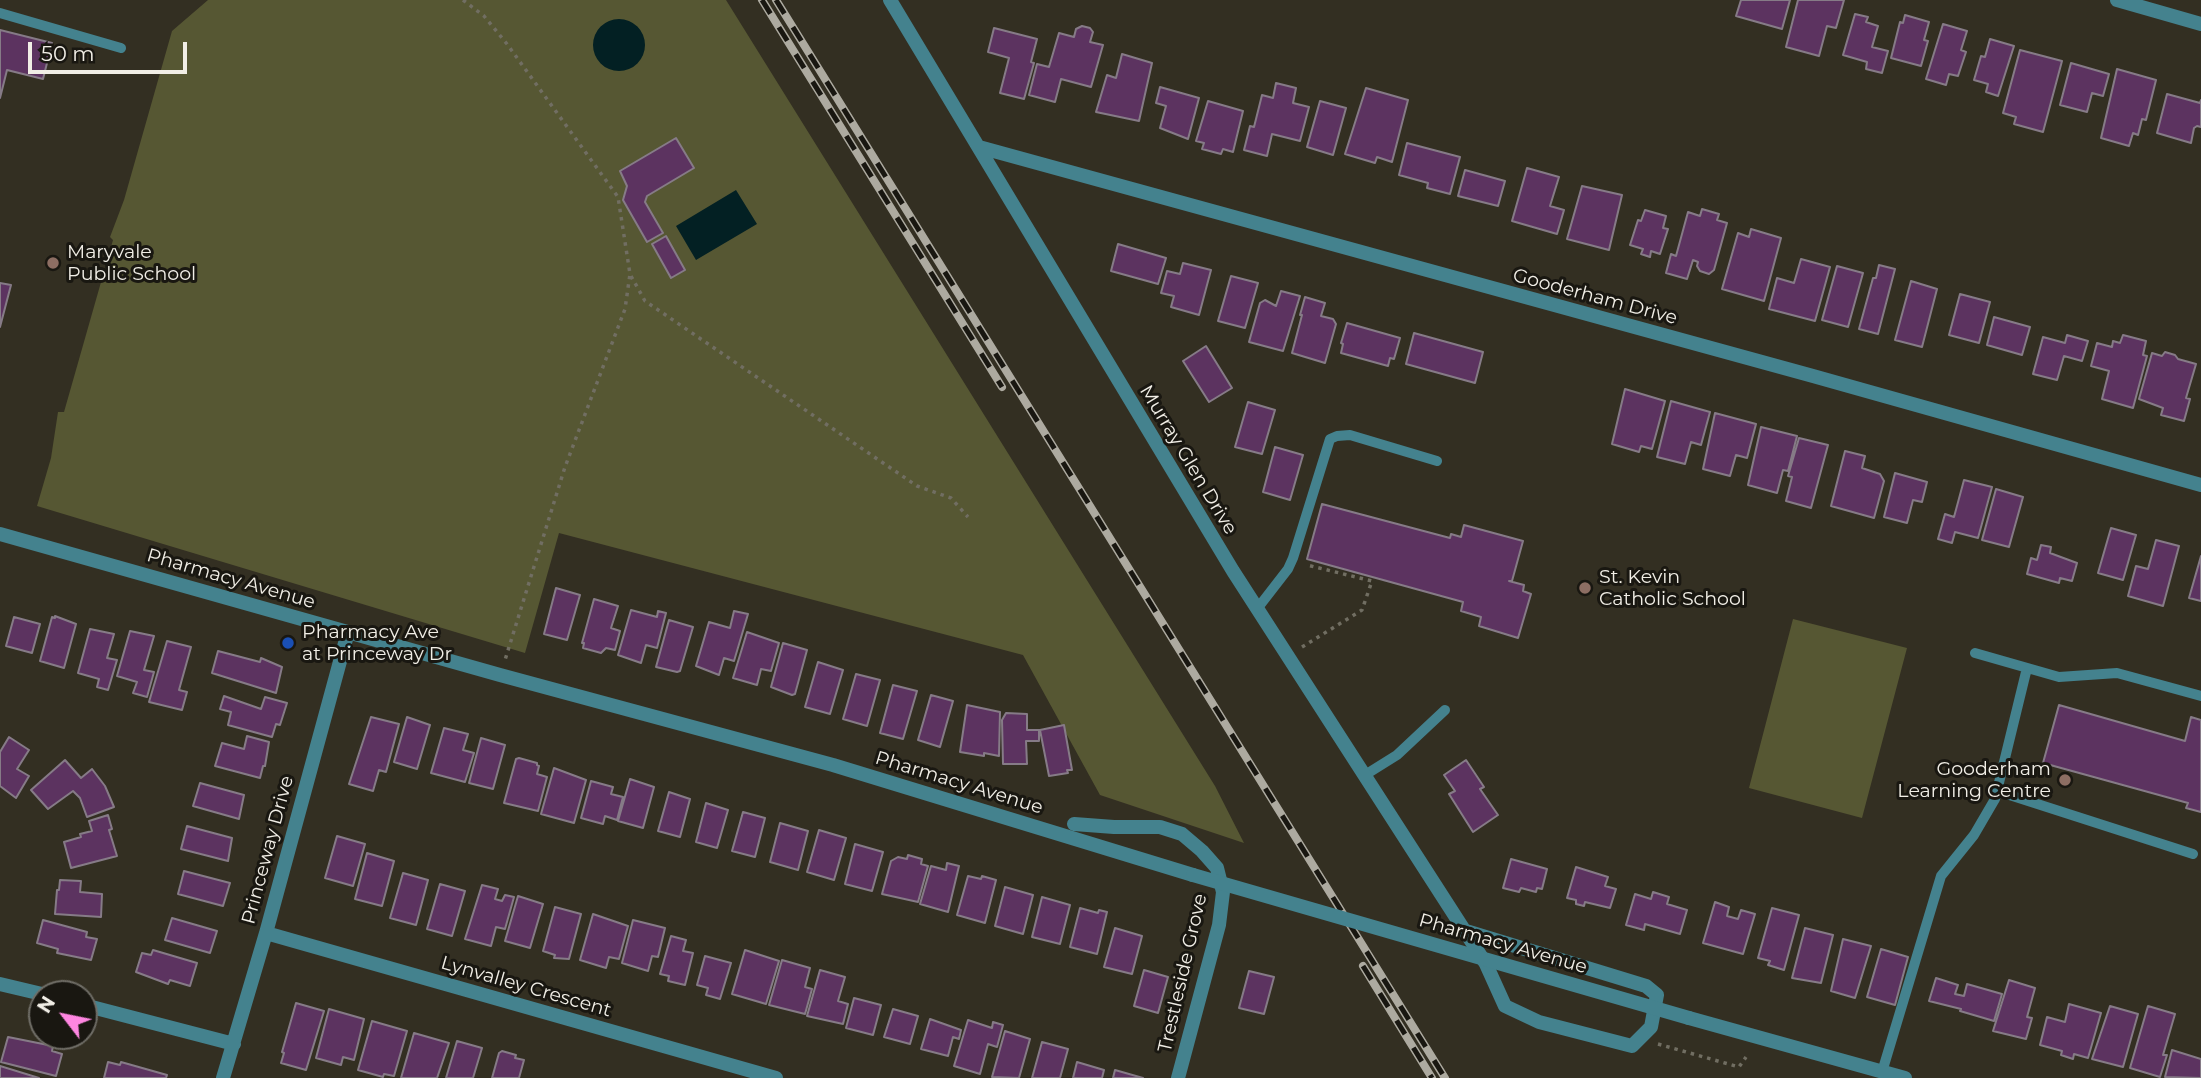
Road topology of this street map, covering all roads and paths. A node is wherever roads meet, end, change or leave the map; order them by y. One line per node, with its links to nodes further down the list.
1 (463, 0): 8 (path)
2 (890, 0): 7 (street, Murray Glen Drive)
3 (2117, 0): 5 (street)
4 (0, 13): 6 (lane)
5 (2201, 24)
6 (121, 48)
7 (979, 148): 10 (street, Gooderham Drive); 14 (street, Murray Glen Drive)
8 (630, 274): 11 (path); 19 (path)
9 (1437, 461): 13 (lane)
10 (2201, 485)
11 (968, 517)
12 (0, 534): 15 (street, Pharmacy Avenue)
13 (1292, 561): 14 (lane); 17 (path)
14 (1257, 609): 17 (street, Murray Glen Drive)
15 (348, 632): 19 (street, Pharmacy Avenue); 27 (street, Princeway Drive)
16 (1975, 653): 18 (lane)
17 (1288, 656): 22 (street, Murray Glen Drive)
18 (2027, 667): 20 (lane); 23 (lane)
19 (500, 674): 34 (street, Pharmacy Avenue, bridge)
20 (2201, 695)
21 (1445, 710): 22 (lane)
22 (1365, 775): 26 (street, Murray Glen Drive)
23 (1997, 791): 25 (lane); 34 (lane)
24 (1074, 824): 37 (street, Trestleside Grove)
25 (2193, 854)
26 (1466, 931): 31 (street, Murray Glen Drive); 31 (street)
27 (266, 933): 32 (street, Princeway Drive); 36 (street, Lynvalley Crescent)
28 (0, 984): 29 (street)
29 (28, 991)
30 (98, 1009): 32 (street)
31 (1640, 1038): 33 (path)
32 (234, 1044): 35 (street, Princeway Drive)
33 (1746, 1057)
34 (1882, 1072): 38 (street, Pharmacy Avenue)
35 (223, 1078)
36 (776, 1078)
37 (1178, 1078)
38 (1905, 1078)

